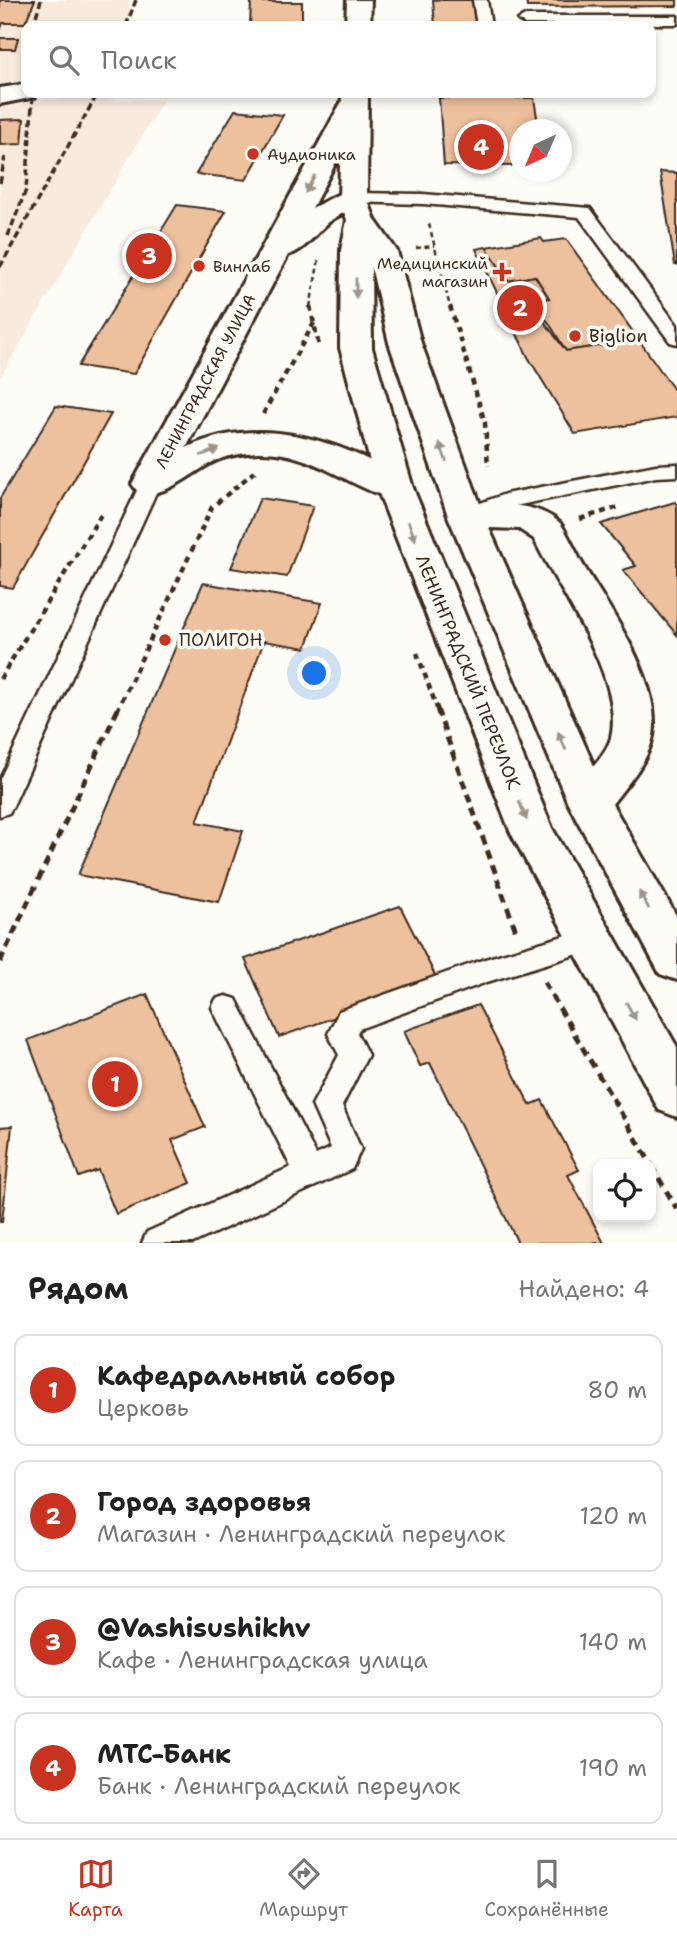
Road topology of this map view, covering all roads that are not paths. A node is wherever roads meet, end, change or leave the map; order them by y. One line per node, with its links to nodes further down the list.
1 (359, 0): 5 (main road)
2 (480, 0): 6 (lane)
3 (526, 20): 4 (lane)
4 (677, 20)
5 (358, 21)
6 (483, 21)
7 (21, 93): 8 (main road)
8 (0, 96)
9 (355, 98): 10 (main road, ЛЕНИНГРАДСКИЙ ПЕРЕУЛОК); 11 (main road, ЛЕНИНГРАДСКАЯ УЛИЦА, one-way to 11)
10 (357, 209): 11 (main road); 12 (lane); 15 (main road, ЛЕНИНГРАДСКИЙ ПЕРЕУЛОК, one-way to 15); 16 (main road, one-way to 10)
11 (277, 254): 14 (main road, ЛЕНИНГРАДСКАЯ УЛИЦА)
12 (677, 338)
13 (677, 470): 16 (lane)
14 (150, 484): 15 (main road, one-way to 15); 18 (lane)
15 (395, 488): 19 (main road, ЛЕНИНГРАДСКИЙ ПЕРЕУЛОК, one-way to 19)
16 (466, 516): 17 (main road, one-way to 16); 17 (main road)
17 (589, 803): 20 (main road, one-way to 17)
18 (0, 806)
19 (591, 939): 22 (main road, ЛЕНИНГРАДСКИЙ ПЕРЕУЛОК, one-way to 22); 23 (lane)
20 (677, 960)
21 (226, 1008): 23 (lane)
22 (677, 1094)
23 (310, 1174): 24 (lane)
24 (158, 1243)

